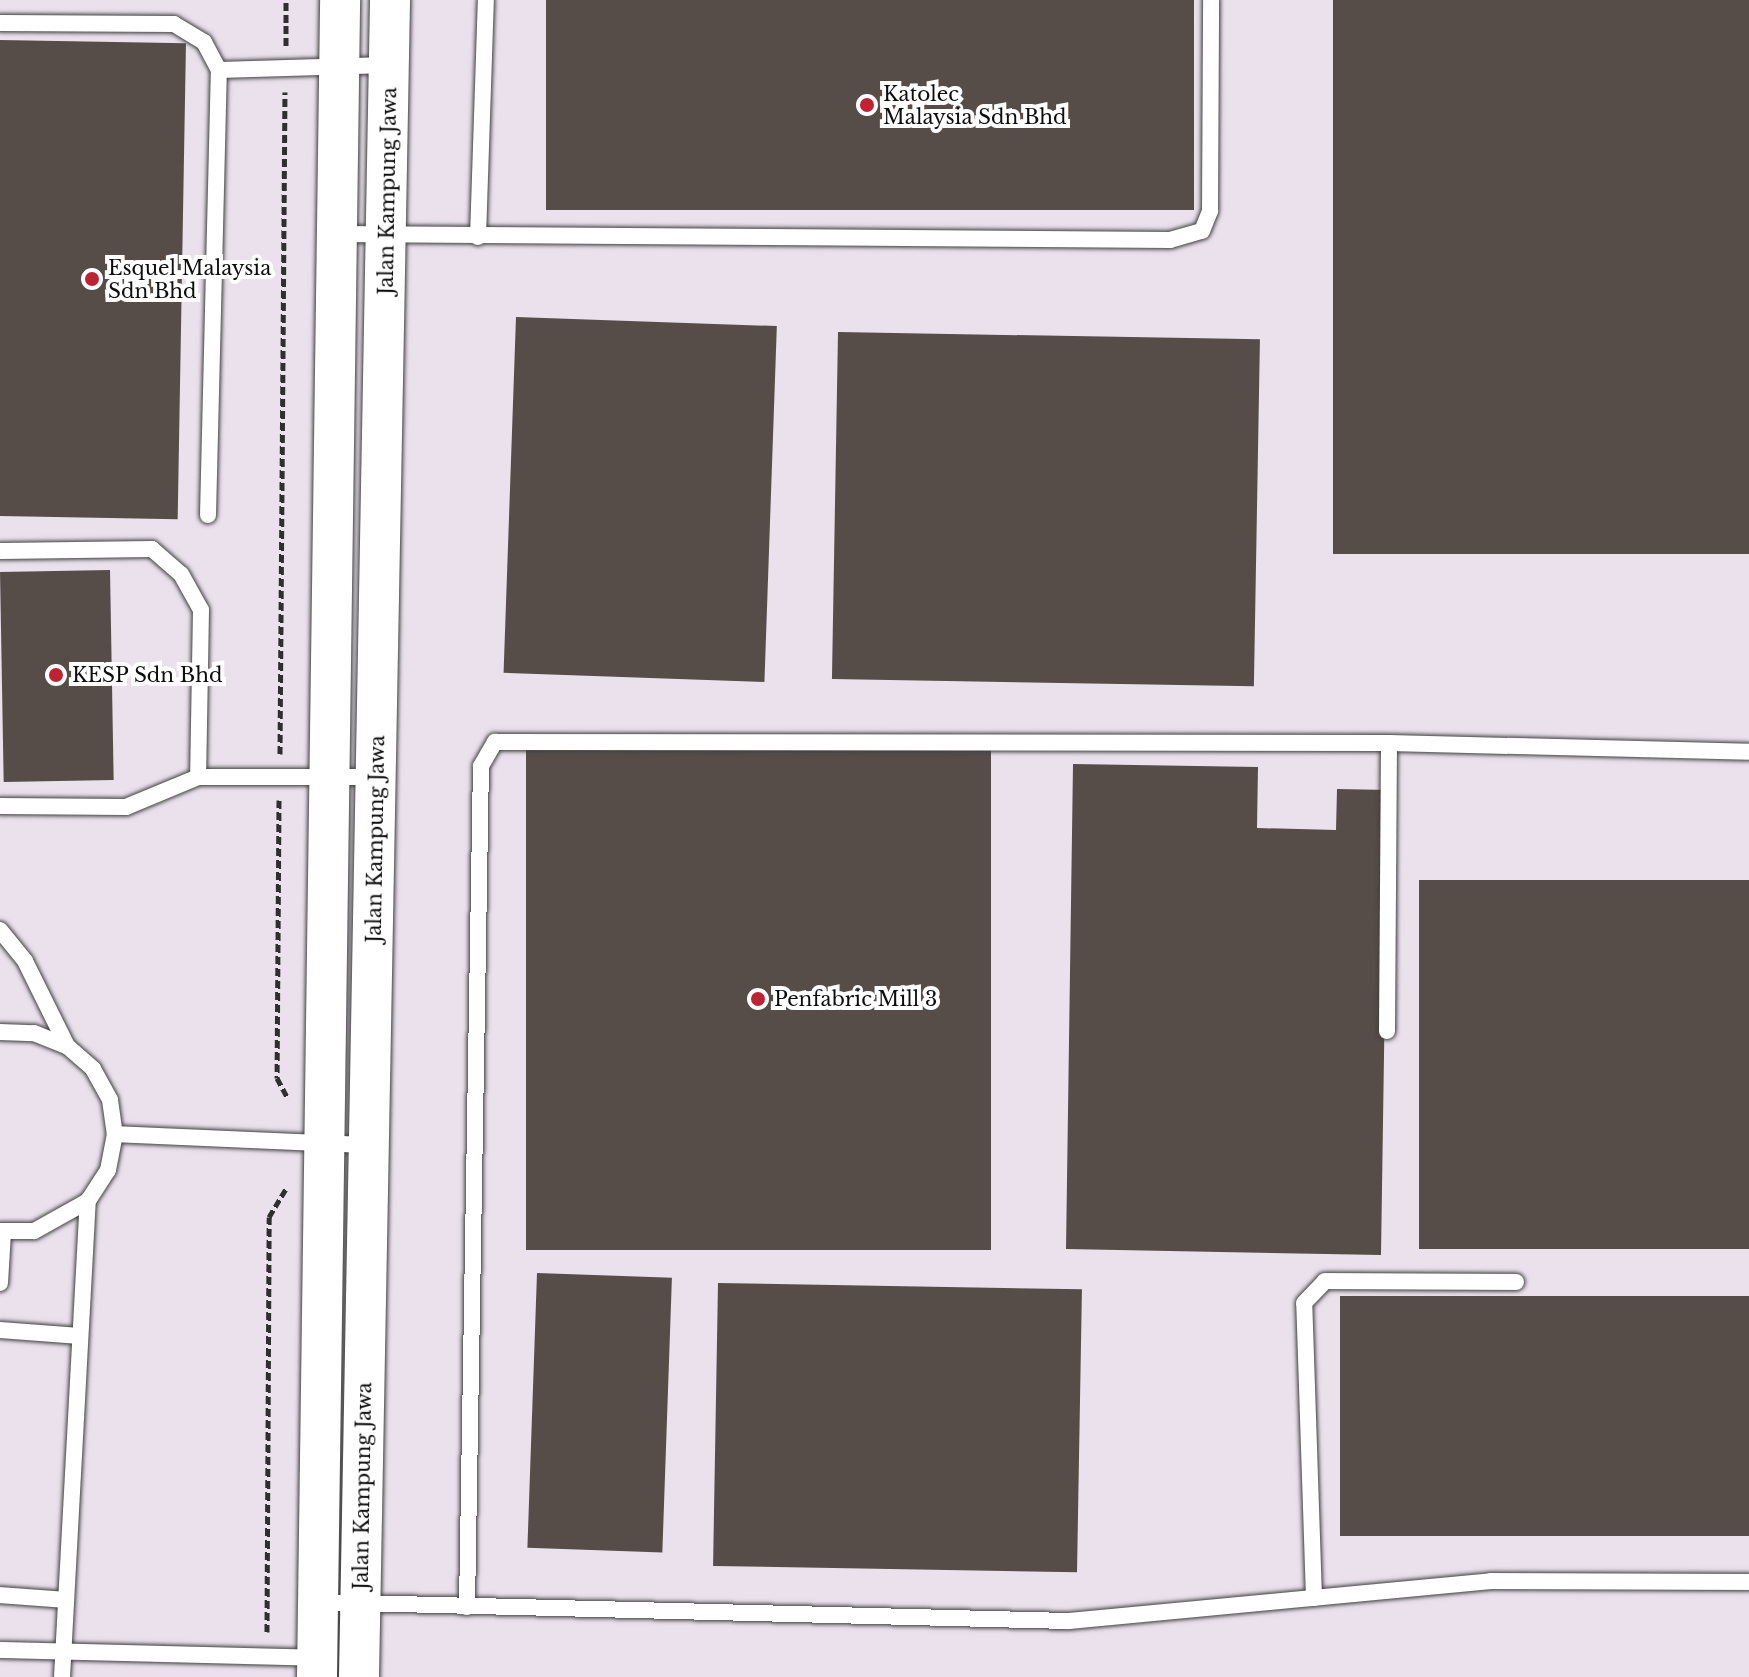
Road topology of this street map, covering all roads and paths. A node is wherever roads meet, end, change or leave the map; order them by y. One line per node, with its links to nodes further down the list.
1 (286, 0): 9 (path)
2 (340, 0): 7 (street)
3 (390, 0): 8 (street, Jalan Kampung Jawa)
4 (486, 0): 13 (lane)
5 (1211, 0): 13 (lane)
6 (0, 23): 10 (lane)
7 (339, 65): 8 (lane); 9 (lane); 11 (street)
8 (390, 66): 12 (street, Jalan Kampung Jawa)
9 (286, 67): 10 (lane); 19 (path)
10 (219, 70): 14 (lane)
11 (337, 234): 12 (lane); 18 (street)
12 (387, 236): 13 (lane); 21 (street, Jalan Kampung Jawa)
13 (478, 237)
14 (208, 515)
15 (0, 551): 20 (lane)
16 (1389, 743): 17 (lane); 24 (lane); 42 (lane)
17 (1749, 752)
18 (329, 774): 19 (lane); 21 (lane); 28 (street)
19 (280, 775): 20 (lane); 28 (path)
20 (198, 777): 22 (lane)
21 (377, 777): 29 (street, Jalan Kampung Jawa)
22 (0, 806)
23 (1, 933): 26 (lane)
24 (1387, 1031)
25 (0, 1032): 26 (lane)
26 (67, 1046): 27 (lane)
27 (115, 1134): 28 (lane); 30 (lane)
28 (312, 1142): 29 (lane); 40 (street); 45 (path)
29 (369, 1145): 41 (street, Jalan Kampung Jawa)
30 (88, 1201): 31 (lane); 35 (lane)
31 (1, 1232): 33 (lane)
32 (1516, 1282): 38 (lane)
33 (0, 1283)
34 (0, 1330): 35 (lane)
35 (80, 1336): 39 (lane)
36 (1749, 1582): 38 (lane)
37 (0, 1595): 39 (lane)
38 (1314, 1598): 42 (lane)
39 (66, 1600): 44 (lane)
40 (318, 1602): 41 (lane); 46 (street)
41 (361, 1604): 42 (lane); 46 (street, Jalan Kampung Jawa)
42 (467, 1607)
43 (0, 1650): 44 (lane)
44 (63, 1652): 45 (lane); 47 (lane)
45 (266, 1657): 46 (lane)
46 (338, 1665)
47 (62, 1677)

